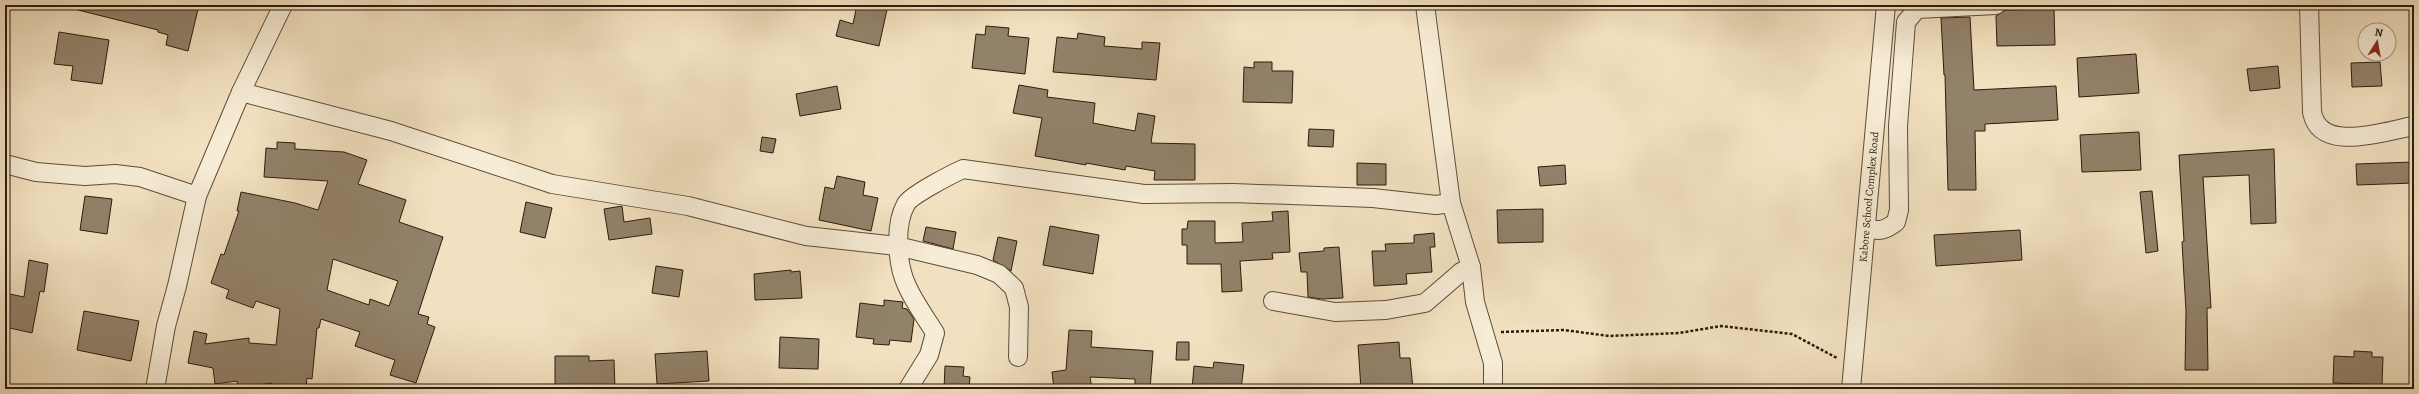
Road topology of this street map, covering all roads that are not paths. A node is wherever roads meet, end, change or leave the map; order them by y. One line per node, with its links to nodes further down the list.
1 (282, 5): 6 (street)
2 (1425, 5): 10 (street)
3 (1886, 5): 11 (street, Kabore School Complex Road)
4 (1996, 5): 11 (street)
5 (2310, 5): 7 (street)
6 (242, 92): 9 (street); 12 (street)
7 (2414, 126)
8 (5, 164): 9 (street)
9 (197, 196): 16 (street)
10 (1451, 203): 12 (street); 13 (street)
11 (1867, 228): 19 (street, Kabore School Complex Road)
12 (897, 246): 15 (street); 17 (street)
13 (1471, 267): 14 (street); 18 (street)
14 (1273, 301)
15 (1018, 357)
16 (155, 389)
17 (908, 389)
18 (1493, 389)
19 (1851, 389)

